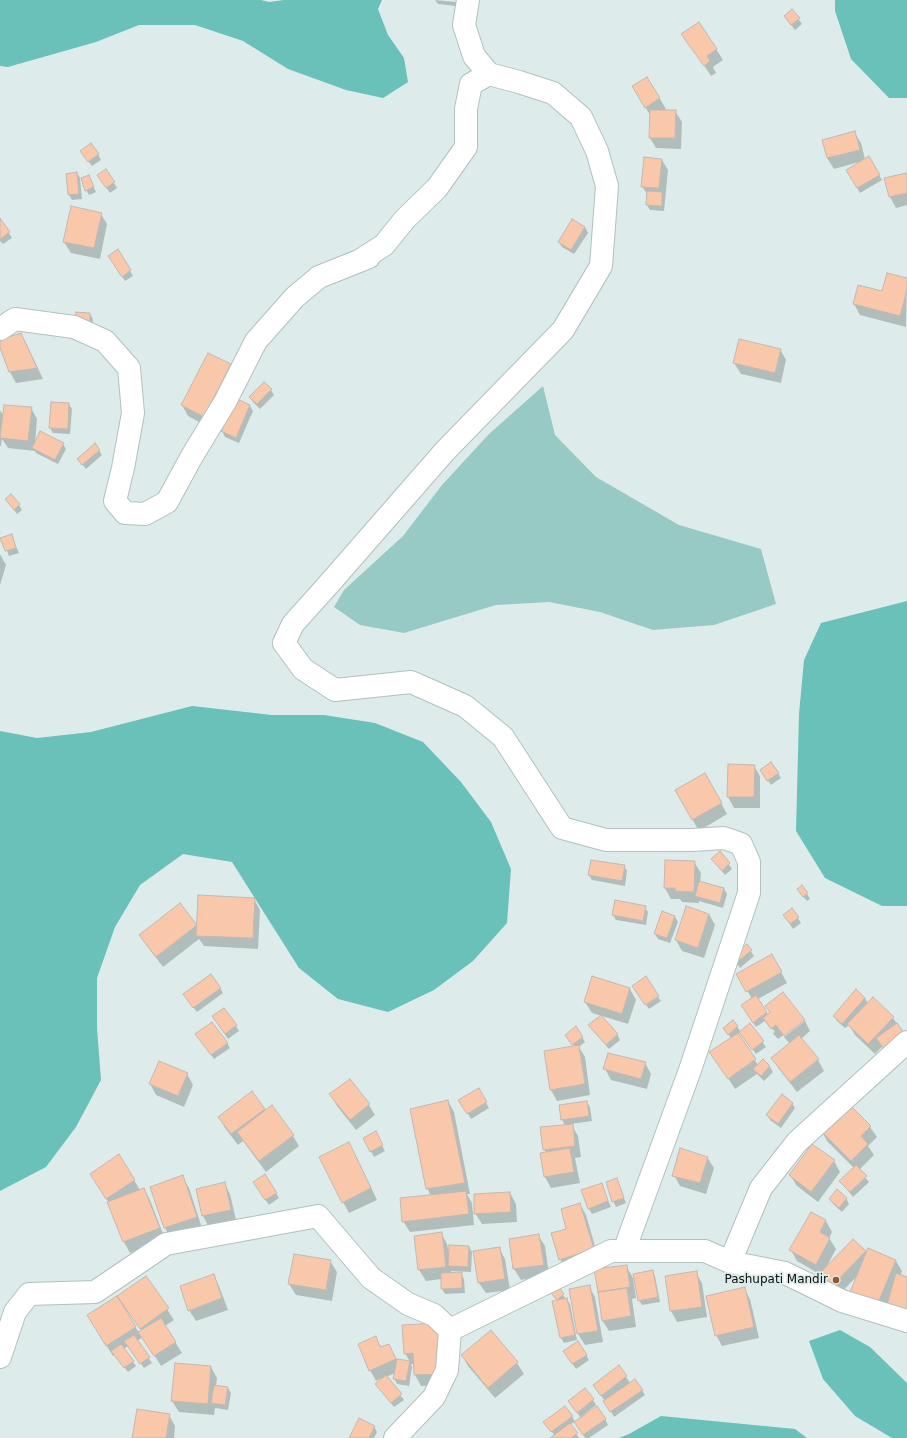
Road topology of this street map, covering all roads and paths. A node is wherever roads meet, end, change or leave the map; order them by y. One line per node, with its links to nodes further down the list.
1 (468, 0): 2 (street)
2 (489, 74): 3 (street); 5 (street)
3 (0, 329)
4 (907, 1042): 6 (street)
5 (624, 1251): 6 (street); 8 (street)
6 (730, 1262): 7 (street)
7 (907, 1321)
8 (450, 1330): 9 (street); 10 (street)
9 (0, 1358)
10 (395, 1438)

